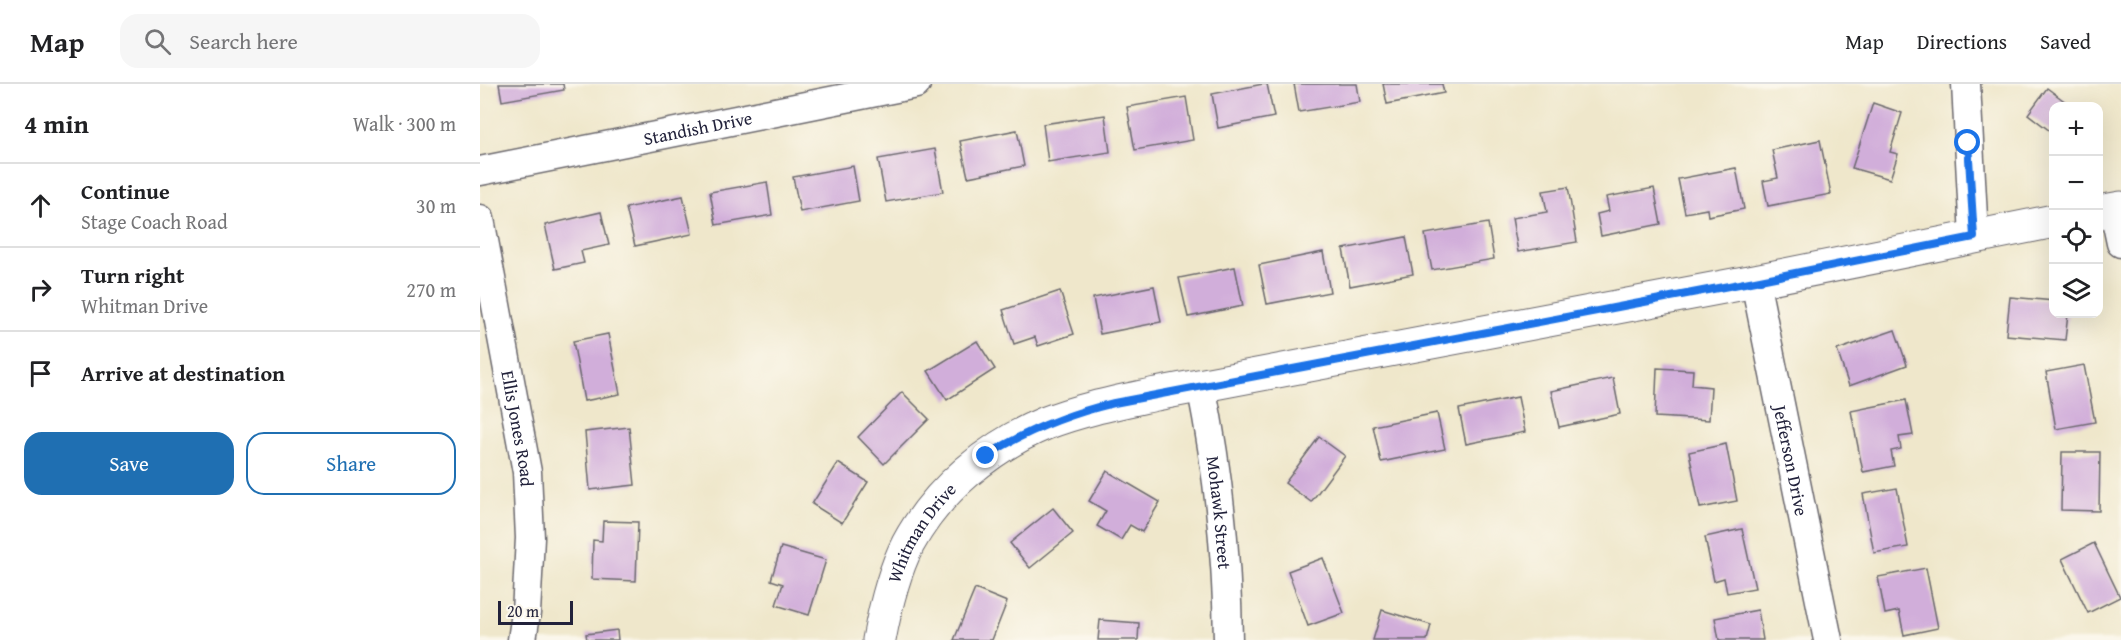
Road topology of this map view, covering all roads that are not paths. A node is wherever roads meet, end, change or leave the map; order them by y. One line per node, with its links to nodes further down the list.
1 (916, 84): 3 (street, Standish Drive)
2 (1966, 84): 7 (street)
3 (480, 171)
4 (2111, 210): 8 (street)
5 (480, 219): 11 (street, Ellis Jones Road)
6 (2049, 222): 7 (street, Whitman Drive)
7 (1974, 237): 9 (street, Whitman Drive)
8 (2121, 243)
9 (1755, 281): 10 (street, Whitman Drive); 14 (street, Jefferson Drive)
10 (1202, 385): 12 (street, Whitman Drive); 13 (street, Mohawk Street)
11 (522, 640)
12 (879, 640)
13 (1228, 640)
14 (1828, 640)

